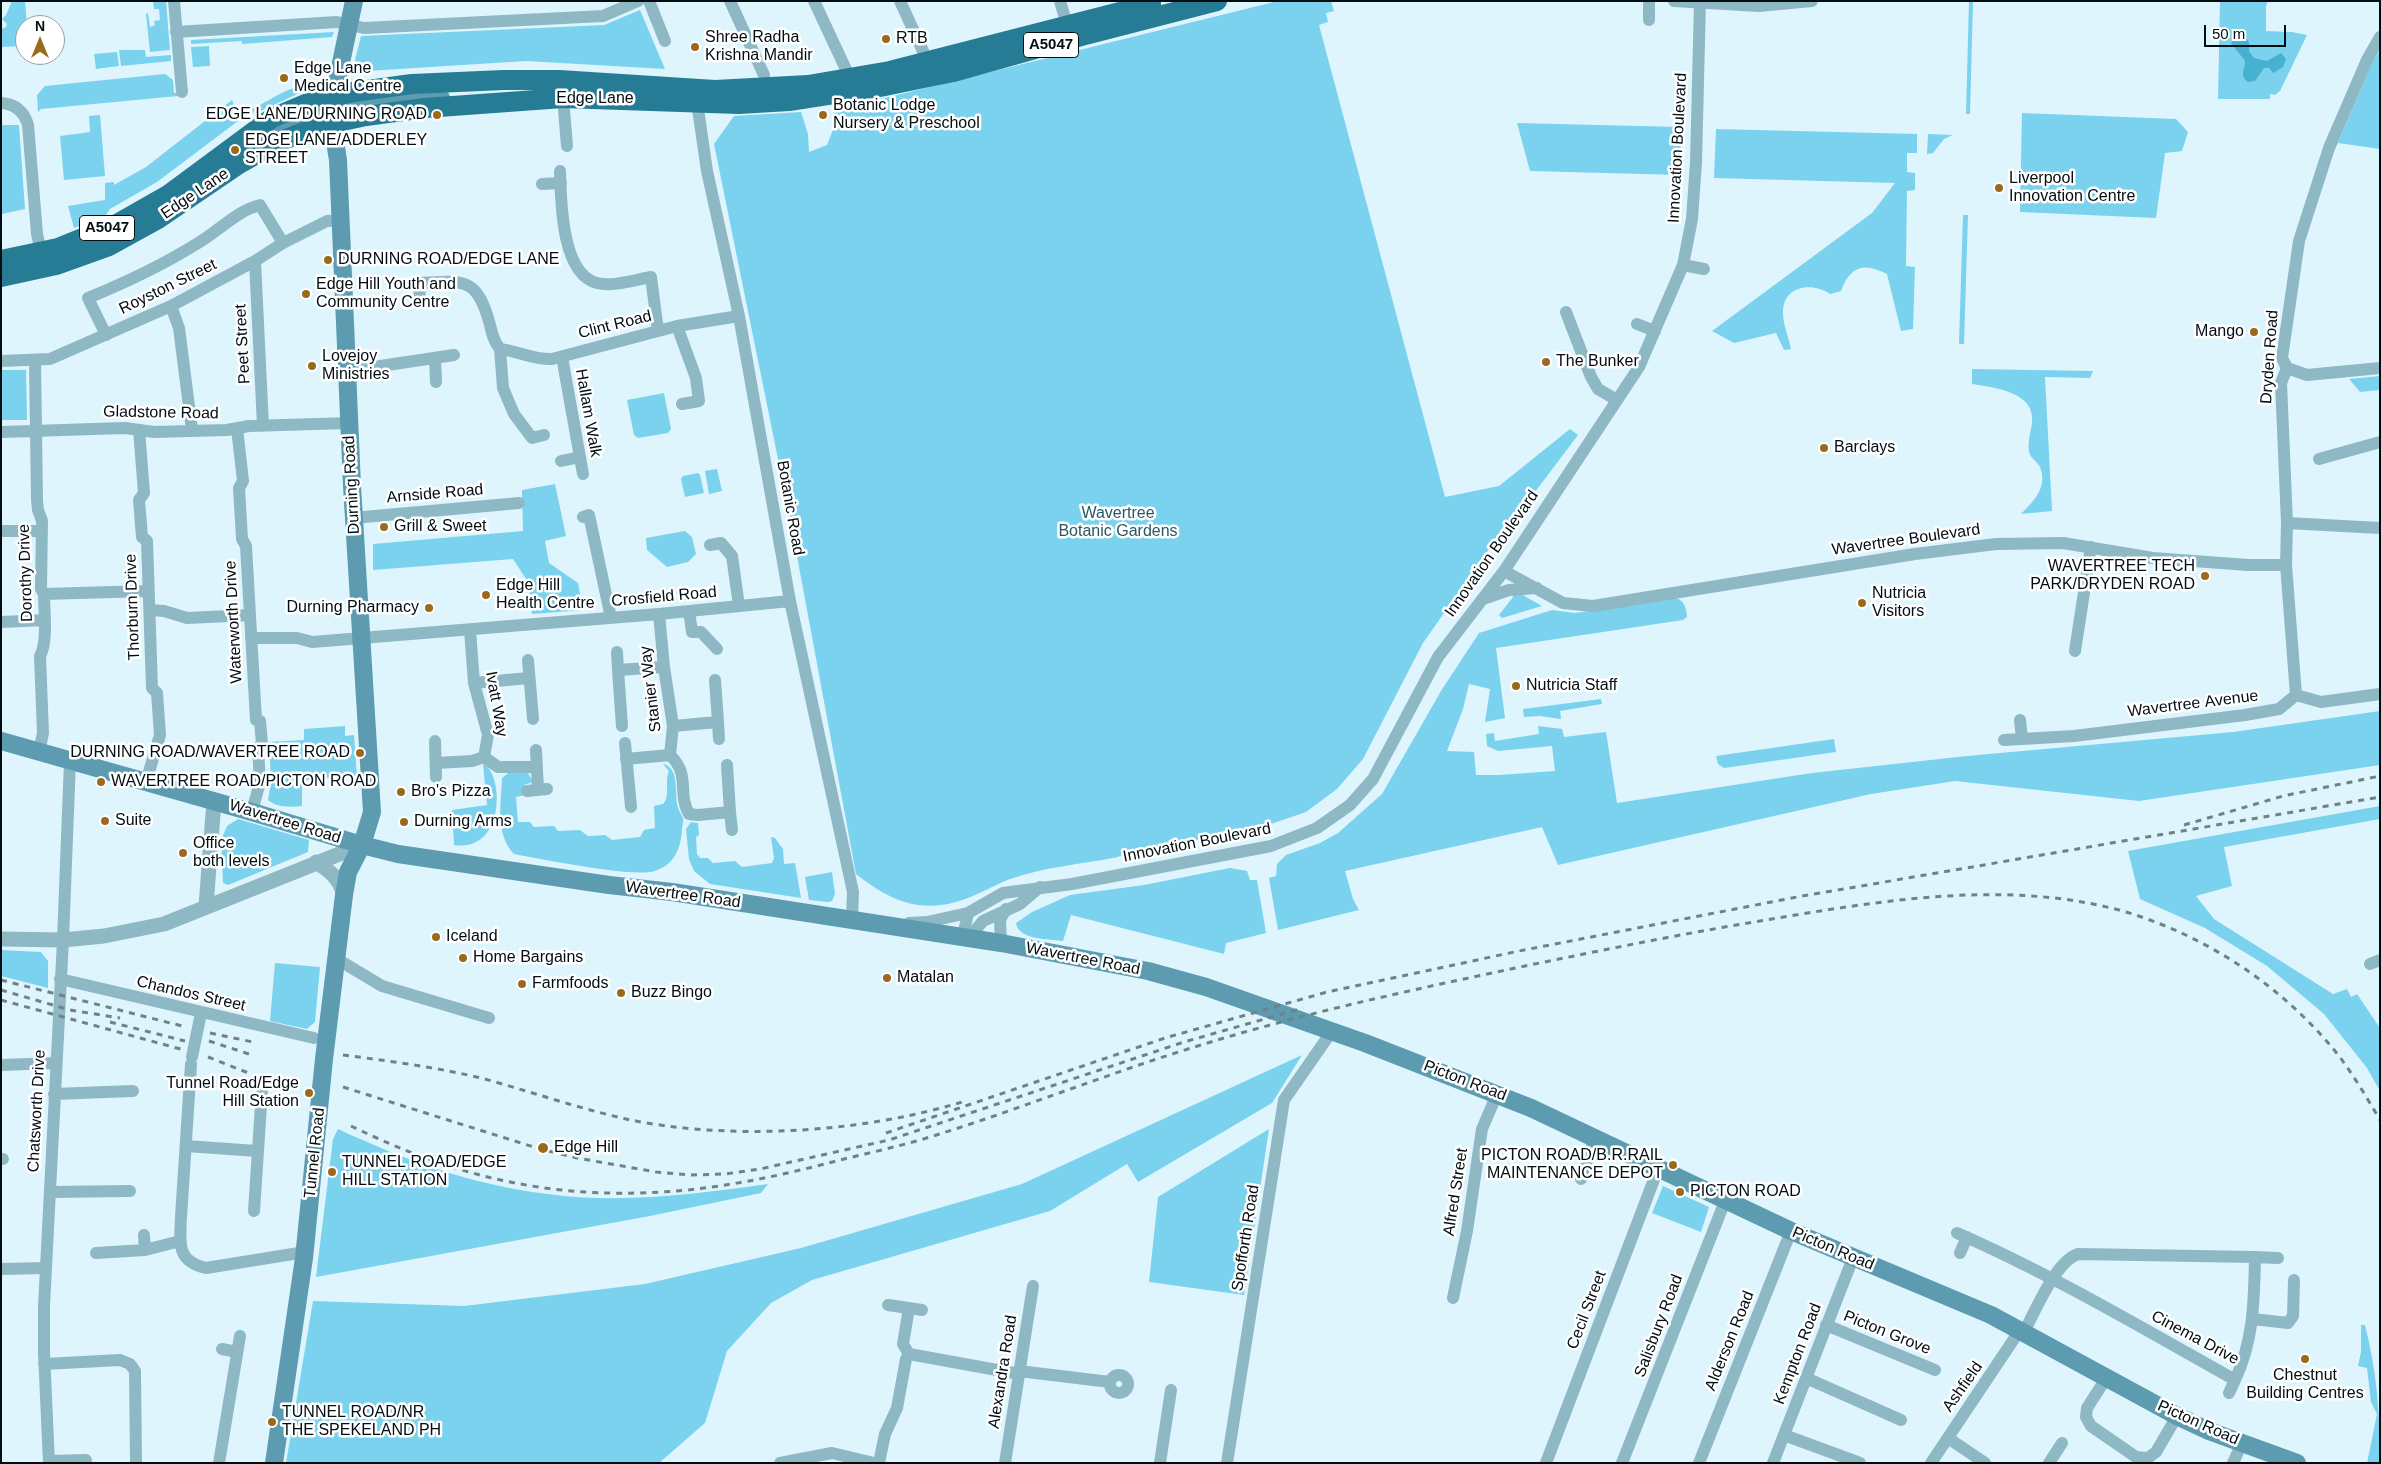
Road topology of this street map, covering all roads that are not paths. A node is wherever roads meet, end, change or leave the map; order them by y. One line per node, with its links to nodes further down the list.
1 (174, 1): 18 (street)
2 (354, 1): 16 (main road, Durning Road)
3 (638, 1): 16 (street)
4 (649, 1): 20 (street)
5 (730, 1): 22 (street)
6 (814, 1): 23 (street)
7 (900, 1): 21 (street)
8 (1060, 1): 17 (street)
9 (1160, 1): 17 (highway, Edge Lane / A5047)
10 (1217, 1): 23 (highway, Edge Lane / A5047)
11 (1649, 1): 15 (street)
12 (1674, 1): 14 (street)
13 (1812, 1): 14 (street)
14 (1697, 2): 39 (street, Innovation Boulevard)
15 (1649, 20)
16 (348, 24): 18 (street); 25 (main road, Durning Road)
17 (1067, 24): 21 (highway, Edge Lane / A5047)
18 (176, 32): 24 (street)
19 (2380, 37): 57 (street, Dryden Road)
20 (665, 41)
21 (927, 60): 23 (highway, Edge Lane / A5047)
22 (764, 74)
23 (851, 84): 25 (highway, Edge Lane / A5047); 27 (highway, Edge Lane / A5047)
24 (182, 92)
25 (334, 96): 29 (main road); 30 (main road, Durning Road); 32 (highway, Edge Lane / A5047)
26 (563, 98): 27 (highway, Edge Lane / A5047); 29 (highway, Edge Lane / A5047); 31 (street)
27 (697, 102): 45 (street, Botanic Road)
28 (1, 103): 36 (street)
29 (481, 103): 30 (highway, Edge Lane / A5047)
30 (332, 123): 32 (main road); 34 (main road, Durning Road); 41 (highway, Edge Lane / A5047)
31 (567, 146)
32 (200, 170): 36 (highway, Edge Lane / A5047)
33 (542, 184): 48 (street)
34 (342, 220): 35 (street, Royston Street); 59 (main road, Durning Road)
35 (283, 243): 38 (street, Royston Street); 50 (street)
36 (41, 252): 37 (highway, Edge Lane / A5047)
37 (1, 260)
38 (255, 260): 43 (street, Royston Street); 64 (street, Peet Street)
39 (1682, 264): 40 (street); 49 (street, Innovation Boulevard)
40 (1704, 269)
41 (1, 277)
42 (420, 300): 51 (street)
43 (171, 306): 50 (street, Royston Street); 67 (street)
44 (1566, 312): 61 (street)
45 (739, 316): 47 (street, Clint Road); 91 (street, Botanic Road)
46 (1637, 324): 49 (street)
47 (677, 326): 48 (street, Clint Road); 62 (street)
48 (658, 331): 53 (street, Clint Road)
49 (1655, 331): 61 (street, Innovation Boulevard)
50 (106, 335): 56 (street, Royston Street)
51 (500, 349): 53 (street, Clint Road); 70 (street)
52 (454, 355): 54 (street)
53 (562, 357): 72 (street, Hallam Walk)
54 (435, 358): 59 (street); 60 (street)
55 (1, 361): 56 (street, Royston Street)
56 (35, 361): 68 (street, Dorothy Drive)
57 (2287, 368): 58 (street); 79 (street, Dryden Road)
58 (2380, 368)
59 (347, 371): 63 (main road, Durning Road)
60 (436, 382)
61 (1617, 400): 86 (street, Innovation Boulevard)
62 (682, 404)
63 (349, 423): 64 (street, Gladstone Road); 78 (main road, Durning Road)
64 (263, 426): 65 (street, Gladstone Road)
65 (238, 428): 67 (street, Gladstone Road); 96 (street, Waterworth Drive)
66 (139, 430): 67 (street, Gladstone Road); 68 (street, Gladstone Road); 88 (street, Thorburn Drive)
67 (192, 430)
68 (36, 431): 69 (street, Gladstone Road); 81 (street, Dorothy Drive)
69 (1, 432)
70 (544, 435)
71 (2380, 442): 73 (street)
72 (580, 457): 74 (street); 75 (street, Hallam Walk)
73 (2320, 459)
74 (561, 461)
75 (583, 474)
76 (519, 503): 78 (street, Arnside Road)
77 (582, 517): 97 (street)
78 (354, 518): 102 (main road, Durning Road)
79 (2287, 523): 80 (street); 85 (street, Dryden Road)
80 (2380, 528)
81 (42, 530): 82 (street); 89 (street, Dorothy Drive)
82 (1, 531)
83 (710, 545): 92 (street)
84 (2091, 547): 85 (street, Wavertree Boulevard); 87 (street, Wavertree Boulevard); 104 (street)
85 (2286, 565): 113 (street, Dryden Road)
86 (1504, 571): 87 (street, Wavertree Boulevard); 90 (street, Innovation Boulevard)
87 (1536, 588): 90 (street)
88 (148, 591): 89 (street); 93 (street, Thorburn Drive)
89 (44, 594): 98 (street, Dorothy Drive)
90 (1482, 599): 144 (street, Innovation Boulevard)
91 (790, 601): 92 (street, Crosfield Road); 149 (street, Botanic Road)
92 (739, 606): 94 (street, Crosfield Road)
93 (150, 610): 96 (street); 135 (street, Thorburn Drive)
94 (689, 611): 95 (street, Crosfield Road); 103 (street)
95 (659, 614): 97 (street, Crosfield Road); 107 (street, Stanier Way)
96 (250, 616): 101 (street, Waterworth Drive)
97 (611, 618): 100 (street, Crosfield Road)
98 (45, 620): 99 (street); 126 (street, Dorothy Drive)
99 (1, 622)
100 (470, 630): 102 (street, Crosfield Road); 111 (street, Ivatt Way)
101 (251, 638): 102 (street, Crosfield Road); 139 (street, Waterworth Drive)
102 (362, 638): 142 (main road, Durning Road)
103 (717, 649)
104 (2075, 651)
105 (617, 652): 108 (street)
106 (528, 660): 109 (street)
107 (664, 667): 108 (street); 118 (street, Stanier Way)
108 (618, 670): 117 (street)
109 (529, 678): 111 (street); 114 (street)
110 (715, 680): 116 (street)
111 (474, 683): 128 (street, Ivatt Way)
112 (2380, 694): 113 (street)
113 (2296, 695): 120 (street, Wavertree Avenue)
114 (533, 719)
115 (2020, 720): 120 (street)
116 (718, 722): 118 (street); 119 (street)
117 (622, 726)
118 (673, 726): 127 (street, Stanier Way)
119 (720, 738)
120 (2022, 738): 121 (street, Wavertree Avenue)
121 (2004, 740)
122 (1, 741): 126 (main road, Wavertree Road)
123 (435, 741): 131 (street)
124 (625, 743): 129 (street)
125 (536, 750): 133 (street)
126 (39, 752): 130 (main road, Wavertree Road)
127 (670, 755): 129 (street); 140 (street)
128 (484, 758): 131 (street); 133 (street, Ivatt Way)
129 (626, 759): 138 (street)
130 (70, 761): 135 (main road, Wavertree Road); 153 (street, Chatsworth Drive)
131 (436, 763): 134 (street)
132 (727, 765): 140 (street)
133 (537, 767): 136 (street)
134 (436, 777)
135 (146, 782): 137 (main road, Wavertree Road)
136 (537, 790)
137 (214, 801): 139 (main road, Wavertree Road); 146 (street)
138 (630, 807)
139 (252, 812): 142 (main road, Wavertree Road)
140 (730, 812): 141 (street)
141 (732, 830)
142 (362, 845): 143 (street); 145 (main road, Tunnel Road); 149 (main road, Wavertree Road)
143 (316, 862): 145 (street); 146 (street)
144 (1040, 887): 147 (street); 148 (street, Innovation Boulevard)
145 (344, 895): 155 (main road, Tunnel Road)
146 (206, 906): 153 (street)
147 (1006, 909): 151 (street); 154 (street)
148 (968, 914): 150 (street, Innovation Boulevard); 151 (street)
149 (852, 919): 150 (main road, Wavertree Road)
150 (886, 924): 151 (main road, Wavertree Road)
151 (969, 938): 154 (main road, Wavertree Road)
152 (1, 939): 153 (street)
153 (63, 940): 156 (street, Chatsworth Drive)
154 (1001, 943): 159 (main road, Wavertree Road)
155 (337, 959): 158 (street); 183 (main road, Tunnel Road)
156 (60, 985): 157 (street, Chandos Street); 162 (street, Chatsworth Drive)
157 (200, 1018): 160 (street, Chandos Street); 169 (street)
158 (489, 1018)
159 (1332, 1031): 161 (main road, Wavertree Road); 227 (street, Spofforth Road)
160 (314, 1038)
161 (1365, 1043): 167 (main road, Picton Road)
162 (56, 1063): 163 (street); 166 (street, Chatsworth Drive)
163 (1, 1064)
164 (262, 1090): 170 (street)
165 (133, 1091): 166 (street)
166 (54, 1094): 173 (street, Chatsworth Drive)
167 (1496, 1094): 168 (main road, Picton Road); 192 (street, Alfred Street)
168 (1595, 1137): 171 (main road, Picton Road); 172 (street)
169 (186, 1146): 170 (street); 179 (street)
170 (257, 1151): 176 (street)
171 (1658, 1169): 175 (main road, Picton Road); 228 (street, Cecil Street)
172 (1581, 1179)
173 (50, 1192): 174 (street); 187 (street, Chatsworth Drive)
174 (125, 1195)
175 (1725, 1201): 177 (main road, Picton Road); 229 (street, Salisbury Road)
176 (254, 1211)
177 (1791, 1231): 185 (main road, Picton Road); 230 (street, Alderson Road)
178 (144, 1235): 180 (street)
179 (180, 1241): 180 (street); 183 (street)
180 (145, 1250): 181 (street)
181 (96, 1253)
182 (1960, 1253): 189 (street, Cinema Drive)
183 (305, 1255): 221 (main road, Tunnel Road)
184 (2255, 1257): 186 (street); 189 (street); 194 (street, Cinema Drive)
185 (1852, 1258): 195 (street, Kempton Road); 196 (main road, Picton Road)
186 (2278, 1258)
187 (46, 1268): 188 (street); 201 (street, Chatsworth Drive)
188 (1, 1269)
189 (2054, 1279): 196 (street); 206 (street, Cinema Drive)
190 (2294, 1280): 194 (street)
191 (1033, 1286): 203 (street, Alexandra Road)
192 (1453, 1298)
193 (888, 1305): 200 (street)
194 (2253, 1319): 206 (street, Cinema Drive)
195 (1826, 1326): 202 (street, Picton Grove); 204 (street, Kempton Road)
196 (2022, 1331): 205 (main road, Picton Road); 213 (street, Ashfield)
197 (240, 1336): 199 (street)
198 (222, 1349): 199 (street)
199 (237, 1352): 220 (street)
200 (909, 1354): 203 (street); 224 (street)
201 (44, 1359): 218 (street, Chatsworth Drive); 219 (street)
202 (1935, 1370)
203 (1019, 1373): 207 (street); 225 (street, Alexandra Road)
204 (1806, 1378): 211 (street); 212 (street, Kempton Road)
205 (2107, 1378): 210 (main road, Picton Road); 210 (street)
206 (2235, 1380): 209 (street)
207 (1110, 1382)
208 (1171, 1390): 226 (street)
209 (2230, 1394)
210 (2178, 1416): 215 (main road, Picton Road)
211 (1901, 1420)
212 (1784, 1435): 231 (street, Kempton Road); 232 (street)
213 (1948, 1438): 233 (street, Ashfield); 234 (street)
214 (2062, 1443): 217 (street)
215 (2242, 1443): 235 (street); 236 (main road, Picton Road)
216 (86, 1460): 218 (street)
217 (2053, 1461)
218 (49, 1462)
219 (136, 1463)
220 (219, 1463)
221 (274, 1463)
222 (780, 1463): 223 (street)
223 (874, 1463)
224 (879, 1463)
225 (1005, 1463)
226 (1160, 1463)
227 (1228, 1463)
228 (1546, 1463)
229 (1622, 1463)
230 (1699, 1463)
231 (1774, 1463)
232 (1860, 1463)
233 (1931, 1463)
234 (1985, 1463)
235 (2233, 1463)
236 (2297, 1463)

